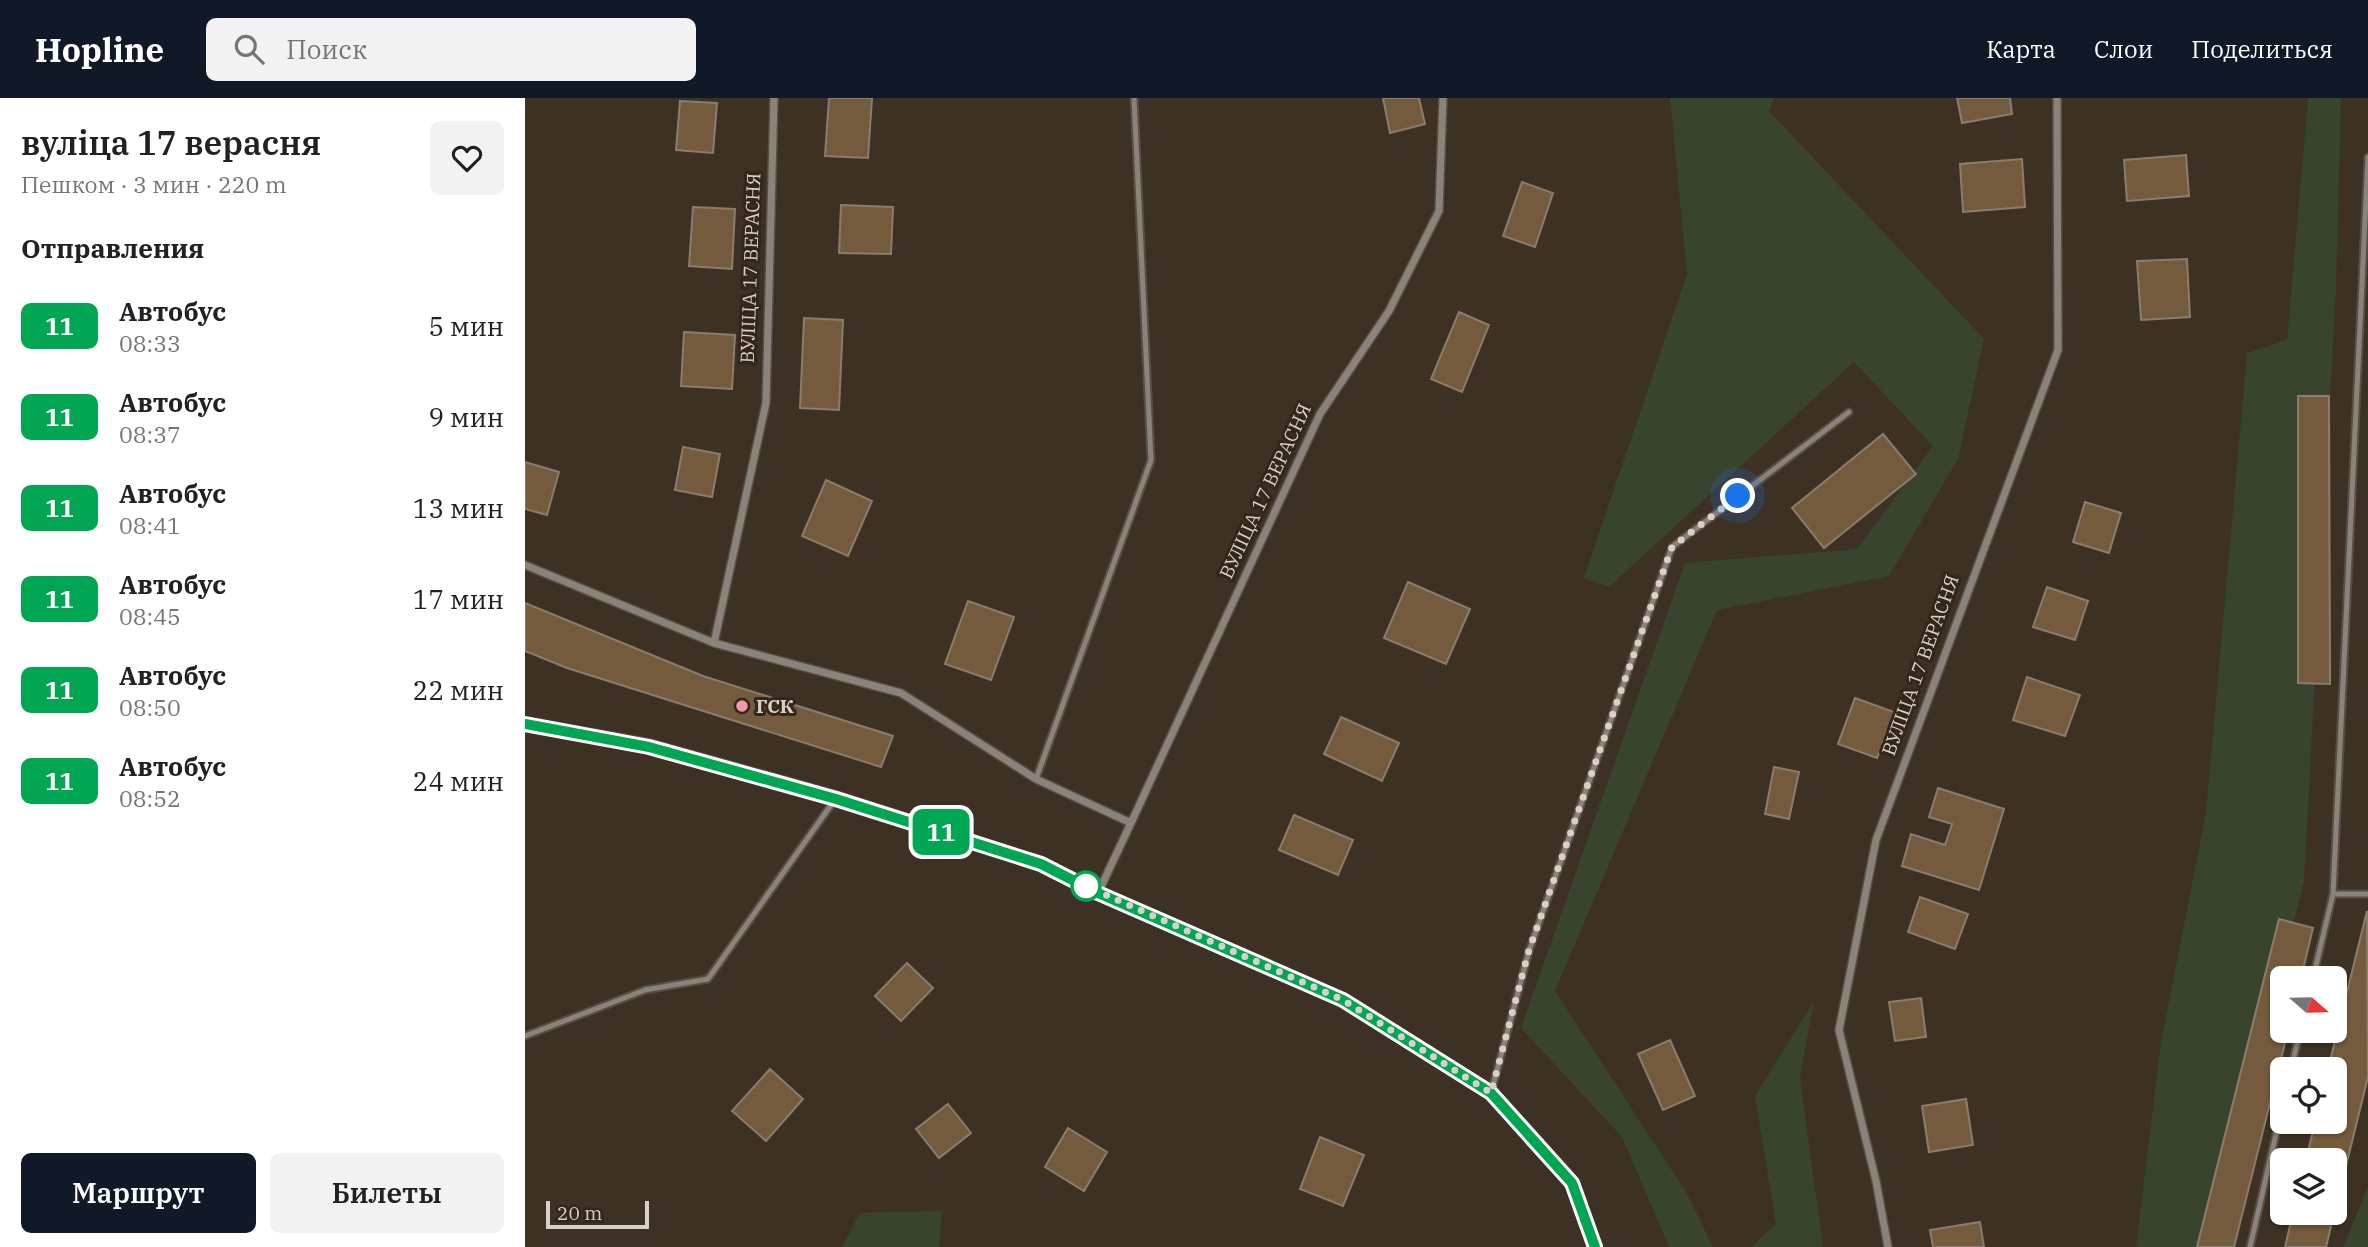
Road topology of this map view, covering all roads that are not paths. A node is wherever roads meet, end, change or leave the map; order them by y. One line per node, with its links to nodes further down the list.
1 (774, 98): 8 (street, ВУЛІЦА 17 ВЕРАСНЯ)
2 (1134, 98): 10 (lane)
3 (1443, 98): 12 (street, ВУЛІЦА 17 ВЕРАСНЯ)
4 (2057, 98): 21 (street, ВУЛІЦА 17 ВЕРАСНЯ)
5 (2368, 157): 14 (lane)
6 (1849, 412): 18 (lane)
7 (525, 565): 8 (street)
8 (714, 643): 10 (street)
9 (525, 724): 11 (street)
10 (1036, 779): 12 (street)
11 (836, 799): 13 (street); 17 (lane)
12 (1131, 823): 13 (street, ВУЛІЦА 17 ВЕРАСНЯ)
13 (1098, 893): 18 (street)
14 (2333, 894): 15 (lane); 16 (lane)
15 (2368, 894)
16 (2316, 966)
17 (525, 1036)
18 (1491, 1093): 20 (street)
19 (2276, 1134): 22 (lane)
20 (1595, 1247)
21 (1888, 1247)
22 (2250, 1247)

